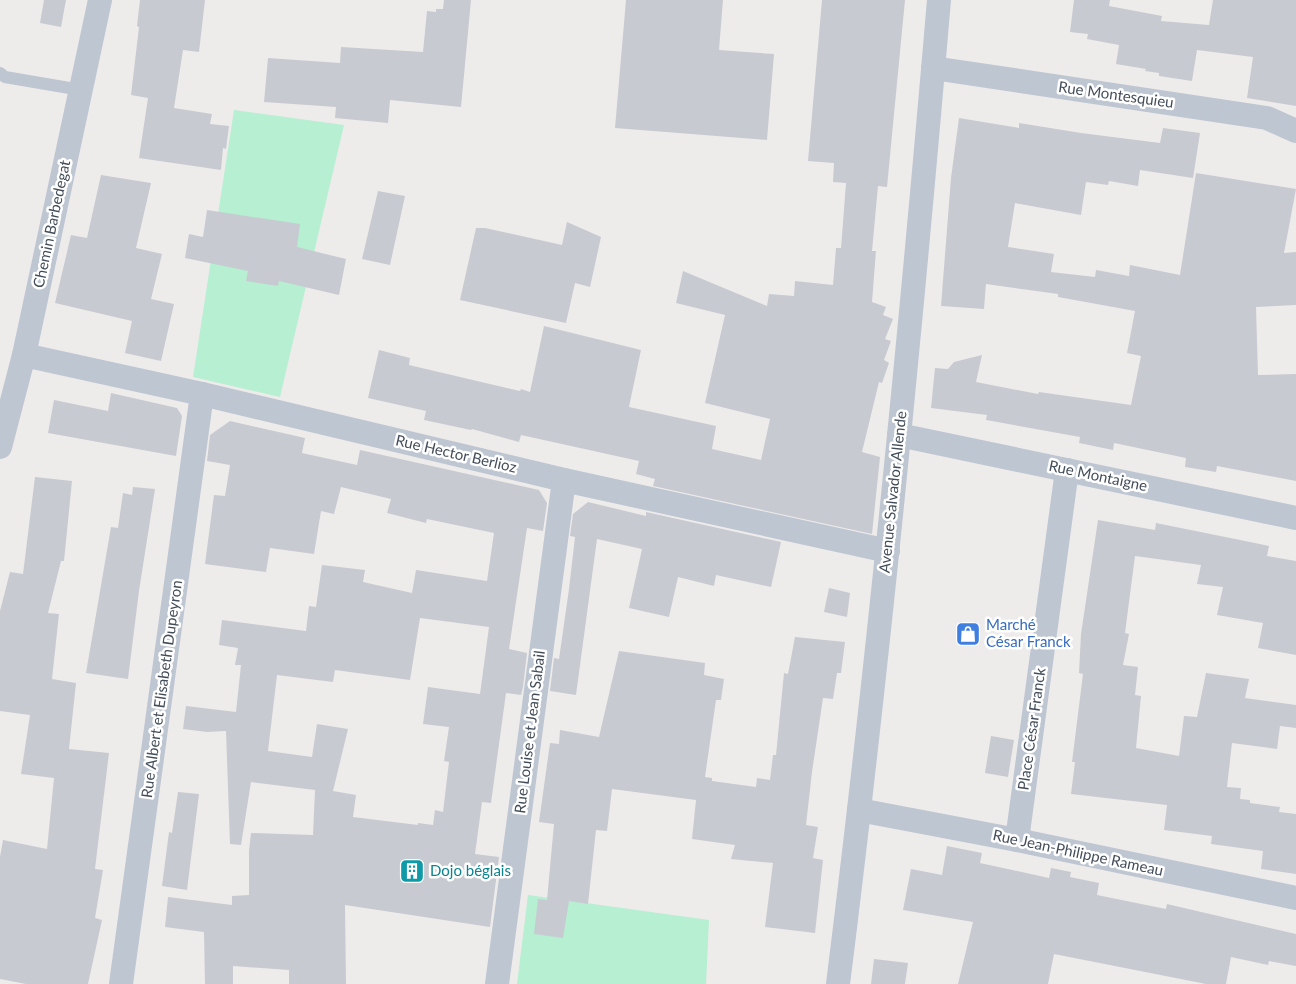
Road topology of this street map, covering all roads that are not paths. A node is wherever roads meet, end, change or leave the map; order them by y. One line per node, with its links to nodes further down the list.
1 (100, 0): 5 (street, Chemin Barbedegat)
2 (939, 0): 3 (street, Avenue Salvador Allende)
3 (933, 68): 6 (street, Rue Montesquieu); 9 (street, Avenue Salvador Allende)
4 (0, 73): 5 (lane)
5 (81, 90): 7 (street, Chemin Barbedegat)
6 (1296, 131)
7 (24, 355): 8 (street, Rue Hector Berlioz); 10 (street, Chemin Barbedegat)
8 (202, 394): 12 (street, Rue Hector Berlioz); 18 (street, Rue Albert et Elisabeth Dupeyron)
9 (899, 435): 11 (street, Rue Montaigne); 14 (street, Avenue Salvador Allende)
10 (0, 447)
11 (1067, 470): 13 (street, Rue Montaigne); 16 (street, Place César Franck)
12 (564, 480): 14 (street, Rue Hector Berlioz); 19 (street, Rue Louise et Jean Sabail)
13 (1296, 518)
14 (888, 551): 15 (street, Avenue Salvador Allende)
15 (859, 810): 16 (street, Rue Jean-Philippe Rameau); 20 (street, Avenue Salvador Allende)
16 (1017, 840): 17 (street, Rue Jean-Philippe Rameau)
17 (1296, 898)
18 (121, 984)
19 (497, 984)
20 (838, 984)

